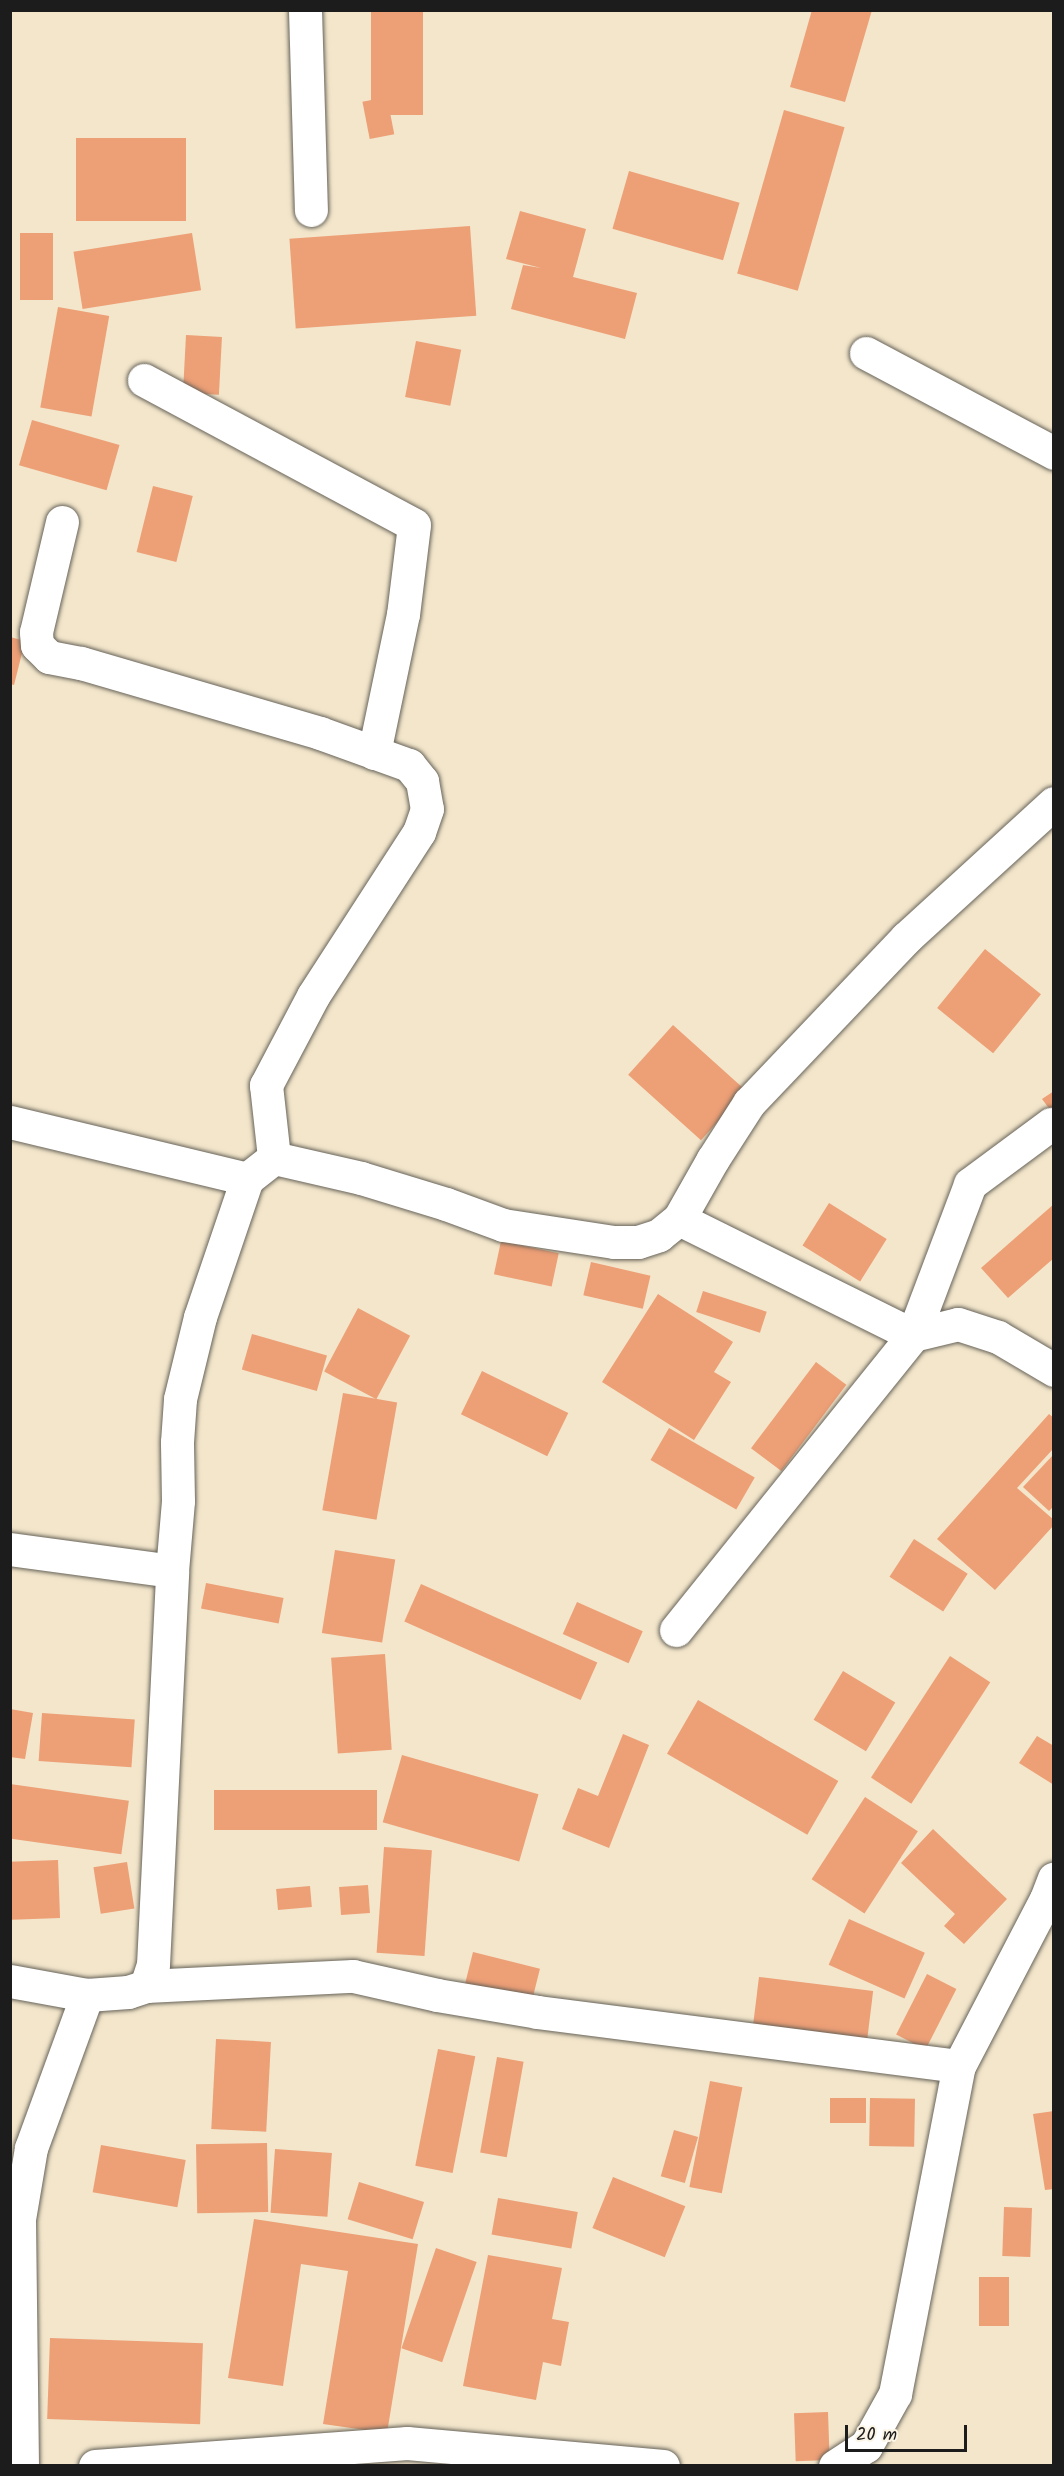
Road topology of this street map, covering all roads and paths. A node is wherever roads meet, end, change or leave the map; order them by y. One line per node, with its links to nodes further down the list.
1 (305, 10): 2 (street)
2 (311, 210)
3 (866, 353): 5 (street)
4 (144, 380): 7 (street)
5 (1053, 453)
6 (62, 522): 7 (street)
7 (374, 753): 11 (street)
8 (1053, 803): 13 (street)
9 (10, 1122): 12 (street)
10 (1051, 1124): 14 (street)
11 (274, 1158): 12 (street); 13 (street)
12 (247, 1179): 17 (street)
13 (679, 1220): 14 (street)
14 (913, 1335): 15 (street); 18 (street)
15 (1053, 1370)
16 (10, 1549): 17 (street)
17 (172, 1571): 21 (street)
18 (676, 1630)
19 (1051, 1893): 23 (street)
20 (10, 1981): 22 (street)
21 (146, 1986): 22 (street); 23 (street)
22 (87, 1995): 26 (street)
23 (959, 2066): 25 (street)
24 (411, 2454): 27 (street); 28 (street)
25 (869, 2456): 29 (street)
26 (22, 2466)
27 (95, 2466)
28 (663, 2466)
29 (835, 2466)

